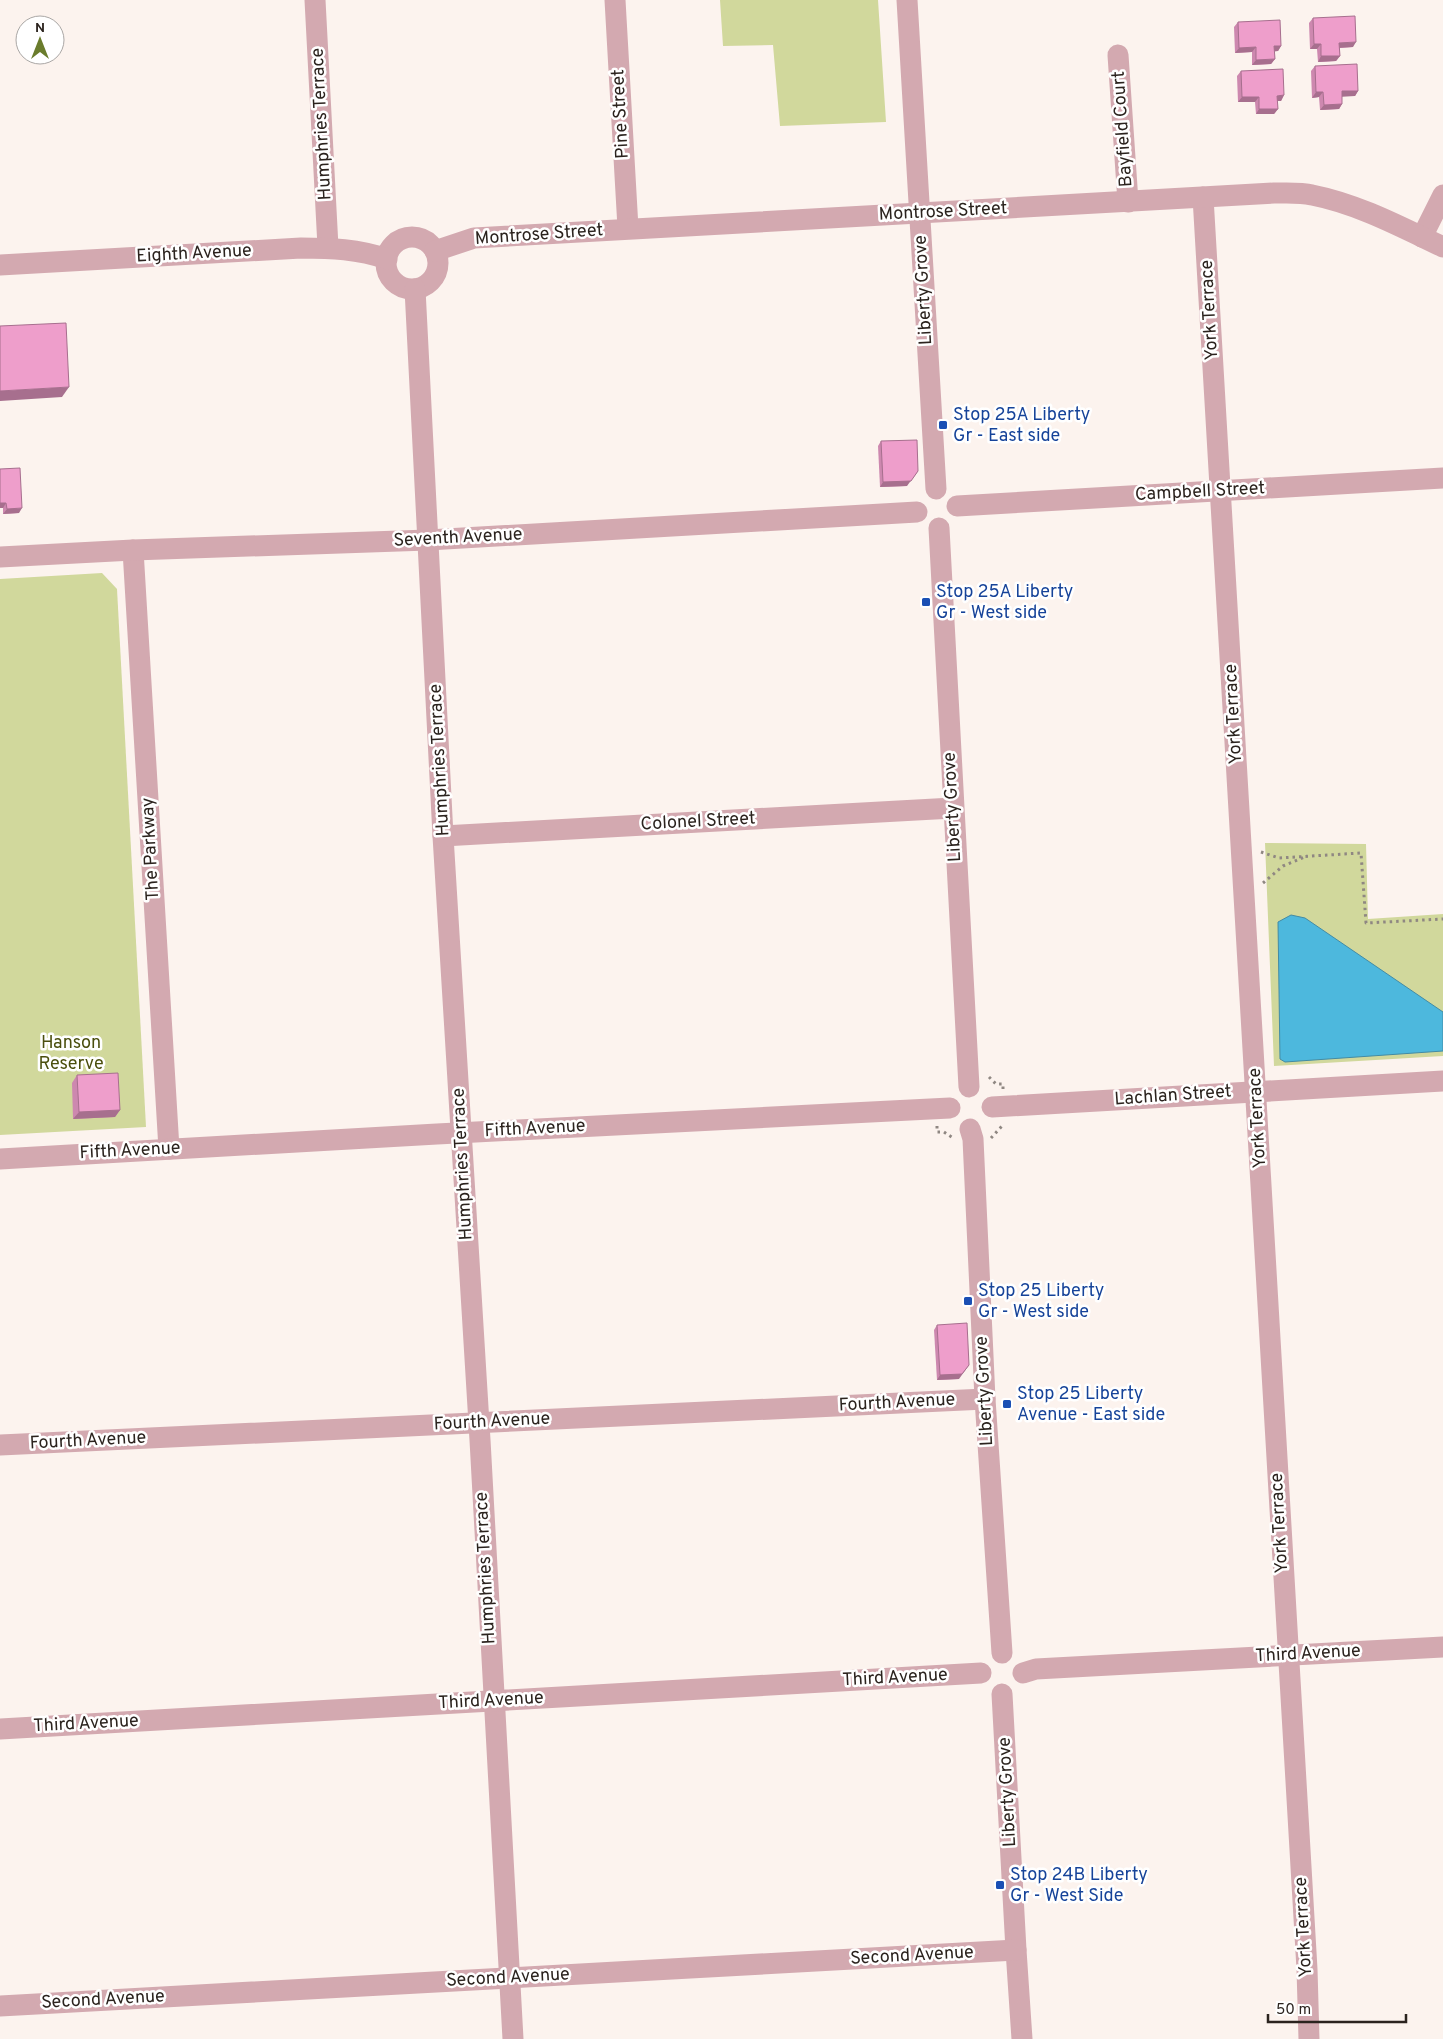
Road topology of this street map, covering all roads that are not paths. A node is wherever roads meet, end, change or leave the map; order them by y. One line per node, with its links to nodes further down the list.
1 (315, 0): 11 (street, Humphries Terrace)
2 (615, 0): 9 (street, Pine Street)
3 (906, 0): 8 (street, Liberty Grove)
4 (1118, 55): 7 (street, Bayfield Court)
5 (1443, 194): 10 (street)
6 (1203, 197): 7 (street, Montrose Street); 10 (street, Montrose Street); 19 (street, York Terrace)
7 (1128, 202): 8 (street, Montrose Street)
8 (919, 214): 9 (street, Montrose Street); 18 (street, Liberty Grove)
9 (628, 228): 13 (street, Montrose Street)
10 (1422, 237): 12 (street, Montrose Street)
11 (328, 247): 14 (street, Eighth Avenue); 15 (street, Eighth Avenue)
12 (1443, 247)
13 (435, 251): 14 (street); 16 (street)
14 (387, 259): 16 (street)
15 (0, 265)
16 (414, 289): 23 (street, Humphries Terrace)
17 (1443, 478): 19 (street, Campbell Street)
18 (936, 489): 20 (street); 21 (street)
19 (1221, 491): 20 (street, Campbell Street); 30 (street, York Terrace)
20 (957, 506): 22 (street)
21 (917, 512): 22 (street); 23 (street, Seventh Avenue)
22 (939, 528): 26 (street, Liberty Grove)
23 (428, 540): 24 (street, Seventh Avenue); 27 (street, Humphries Terrace)
24 (133, 550): 25 (street, Seventh Avenue); 35 (street, The Parkway)
25 (0, 557)
26 (953, 808): 27 (street, Colonel Street); 29 (street, Liberty Grove)
27 (443, 836): 34 (street, Humphries Terrace)
28 (1443, 1081): 30 (street, Lachlan Street)
29 (969, 1087): 31 (street); 32 (street)
30 (1256, 1090): 31 (street, Lachlan Street); 42 (street, York Terrace)
31 (992, 1107): 33 (street)
32 (950, 1108): 33 (street); 34 (street, Fifth Avenue)
33 (970, 1129): 37 (street, Liberty Grove)
34 (461, 1133): 35 (street, Fifth Avenue); 38 (street, Humphries Terrace)
35 (169, 1149): 36 (street, Fifth Avenue)
36 (0, 1159)
37 (985, 1399): 38 (street, Fourth Avenue); 41 (street, Liberty Grove)
38 (479, 1423): 39 (street, Fourth Avenue); 46 (street, Humphries Terrace)
39 (0, 1445)
40 (1443, 1647): 42 (street, Third Avenue)
41 (1002, 1652): 43 (street); 44 (street)
42 (1288, 1655): 44 (street, Third Avenue); 53 (street, York Terrace)
43 (981, 1673): 45 (street); 46 (street, Third Avenue)
44 (1023, 1673): 45 (street)
45 (1002, 1694): 48 (street, Liberty Grove)
46 (493, 1701): 47 (street, Third Avenue); 49 (street, Humphries Terrace)
47 (0, 1729)
48 (1016, 1950): 49 (street, Second Avenue); 52 (street, Liberty Grove)
49 (509, 1978): 50 (street, Second Avenue); 51 (street, Humphries Terrace)
50 (0, 2006)
51 (513, 2039)
52 (1022, 2039)
53 (1309, 2039)

